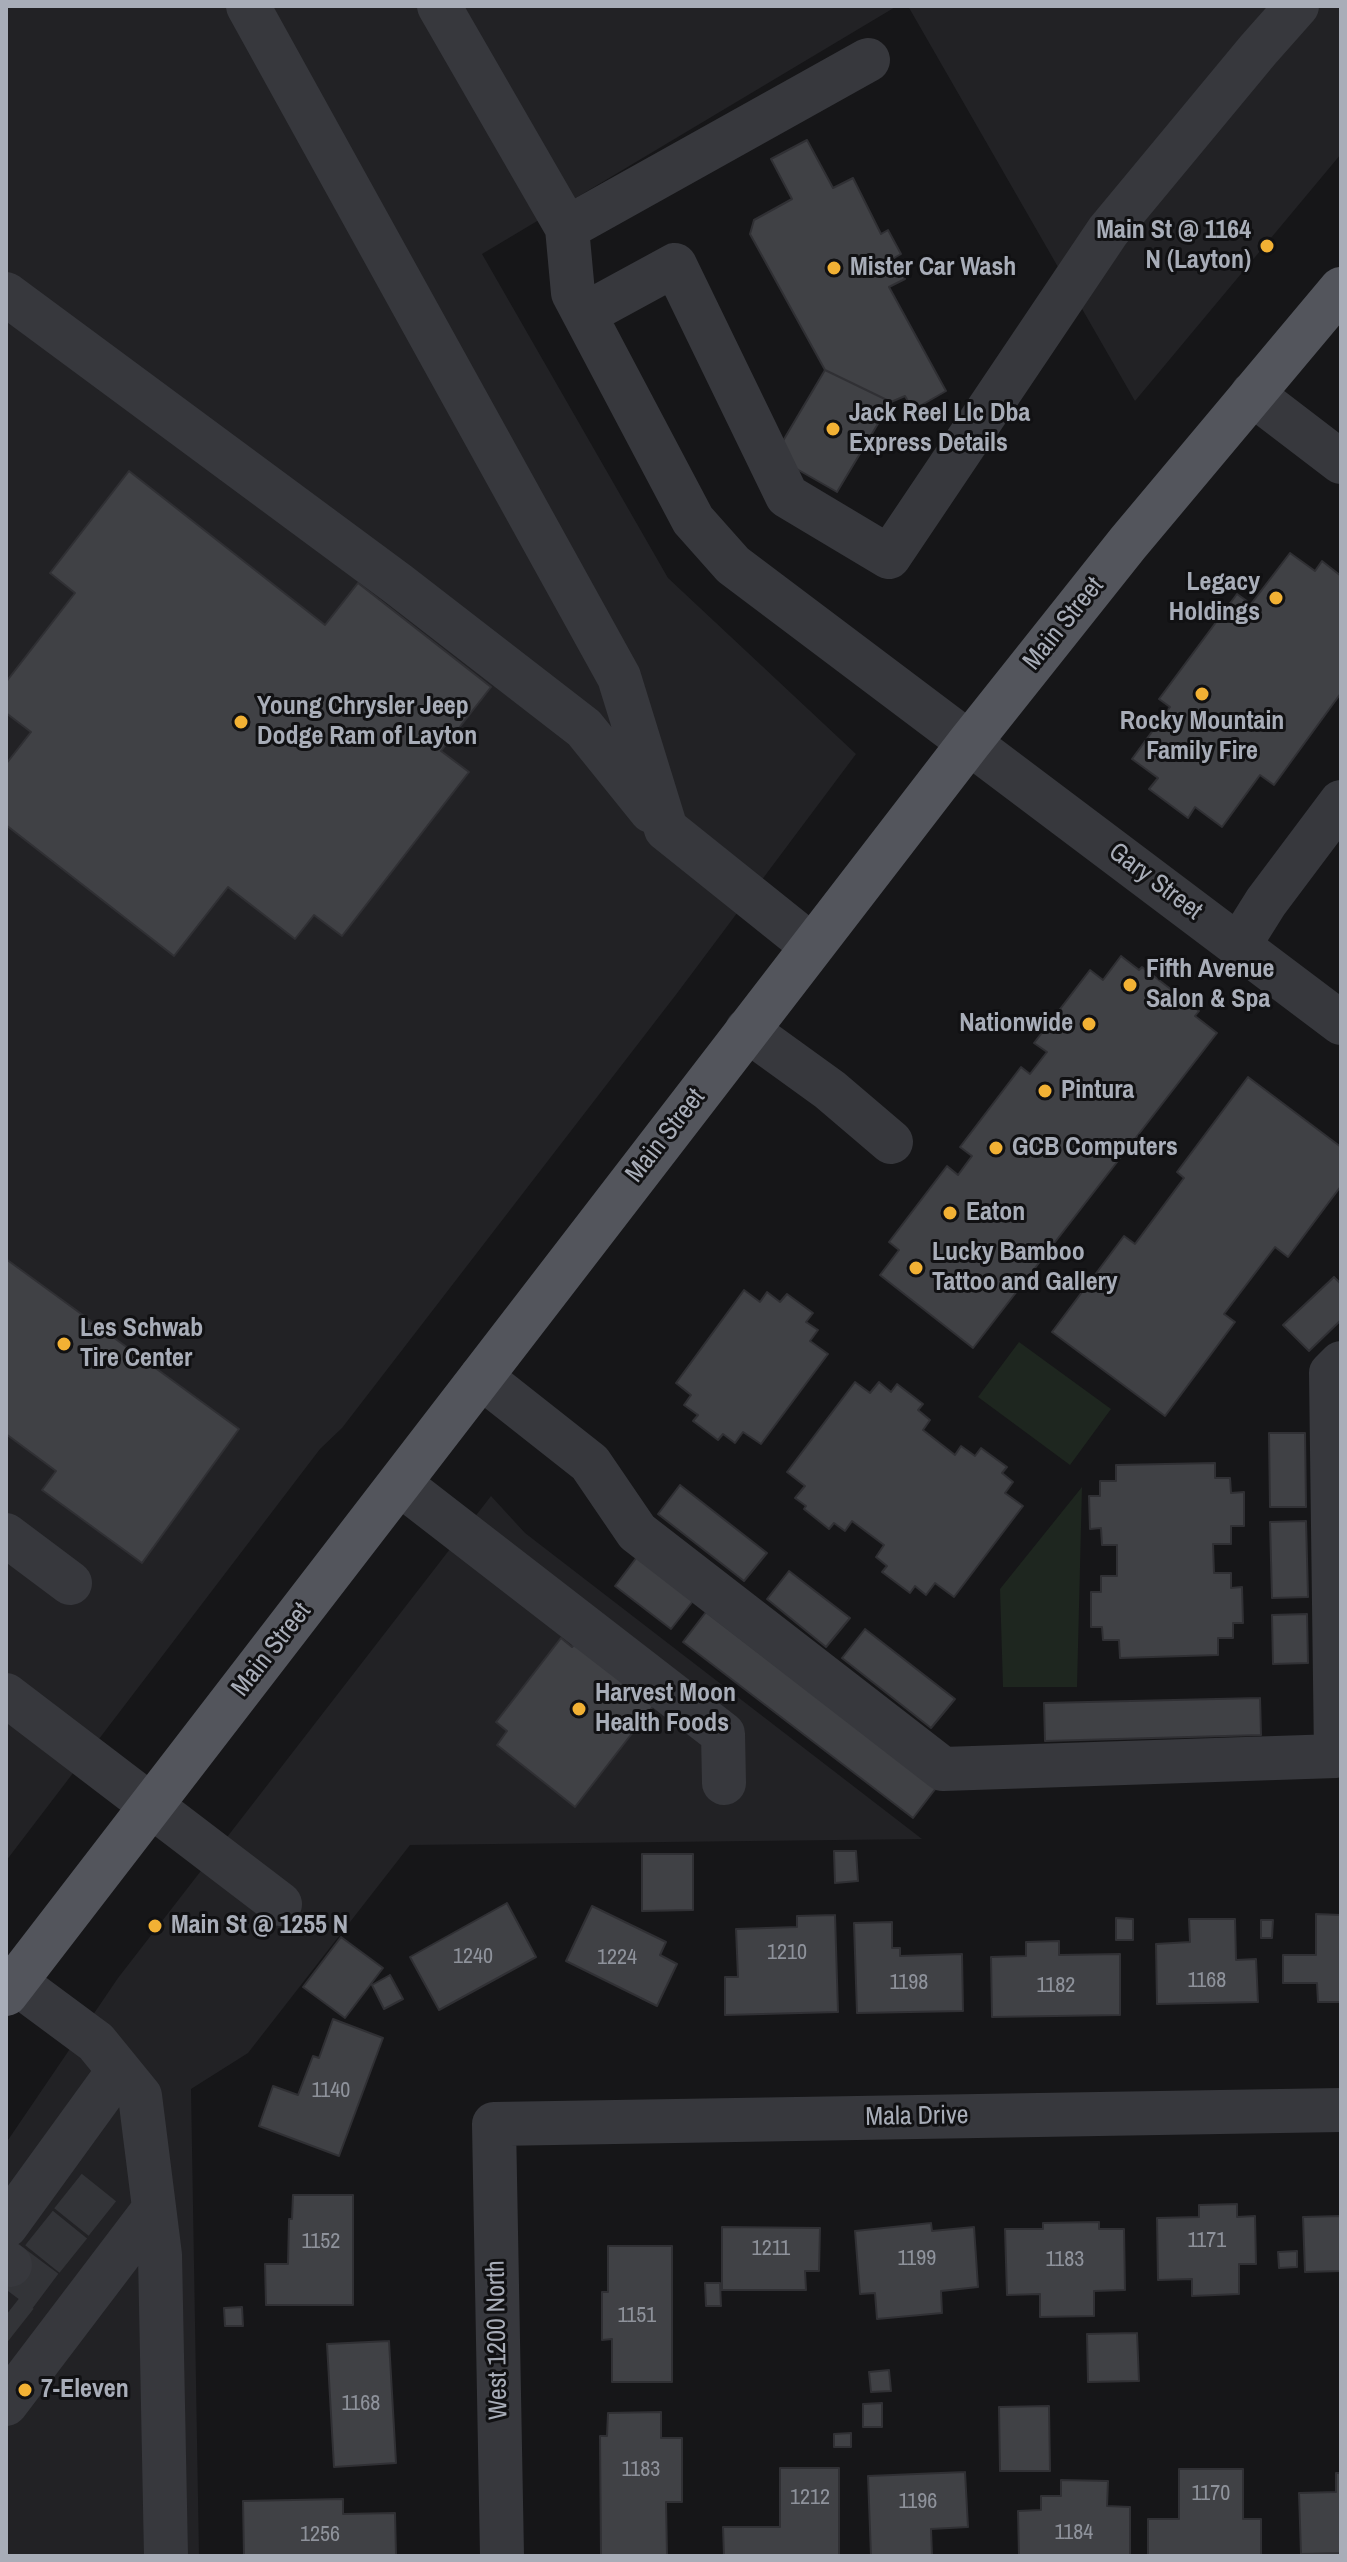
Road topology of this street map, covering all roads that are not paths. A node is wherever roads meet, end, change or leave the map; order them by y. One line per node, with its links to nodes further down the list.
1 (248, 6): 13 (street)
2 (439, 6): 5 (street)
3 (1297, 6): 8 (street)
4 (868, 60): 5 (street)
5 (567, 228): 8 (street, Gary Street)
6 (1341, 289): 9 (main road, Main Street)
7 (6, 294): 13 (street)
8 (585, 314): 11 (street, Gary Street)
9 (1252, 394): 10 (street); 11 (main road, Main Street)
10 (1341, 462)
11 (969, 743): 14 (street, Gary Street); 15 (main road, Main Street)
12 (1341, 802): 14 (street)
13 (666, 829): 15 (street)
14 (1239, 945): 16 (street, Gary Street)
15 (812, 946): 17 (main road, Main Street)
16 (1341, 1023)
17 (747, 1030): 18 (street); 20 (main road, Main Street)
18 (891, 1142)
19 (1341, 1363): 20 (street)
20 (481, 1377): 21 (main road, Main Street)
21 (400, 1484): 25 (street); 26 (main road, Main Street)
22 (6, 1535): 23 (street)
23 (70, 1583)
24 (6, 1695): 26 (street)
25 (724, 1783)
26 (151, 1807): 27 (street); 28 (main road, Main Street)
27 (280, 1904)
28 (11, 1988): 29 (street)
29 (119, 2070): 32 (street); 33 (street)
30 (1341, 2110): 31 (street, Mala Drive)
31 (494, 2124): 36 (street, West 1200 North)
32 (129, 2223): 34 (street); 35 (street)
33 (16, 2239)
34 (10, 2389)
35 (166, 2556)
36 (502, 2556)

